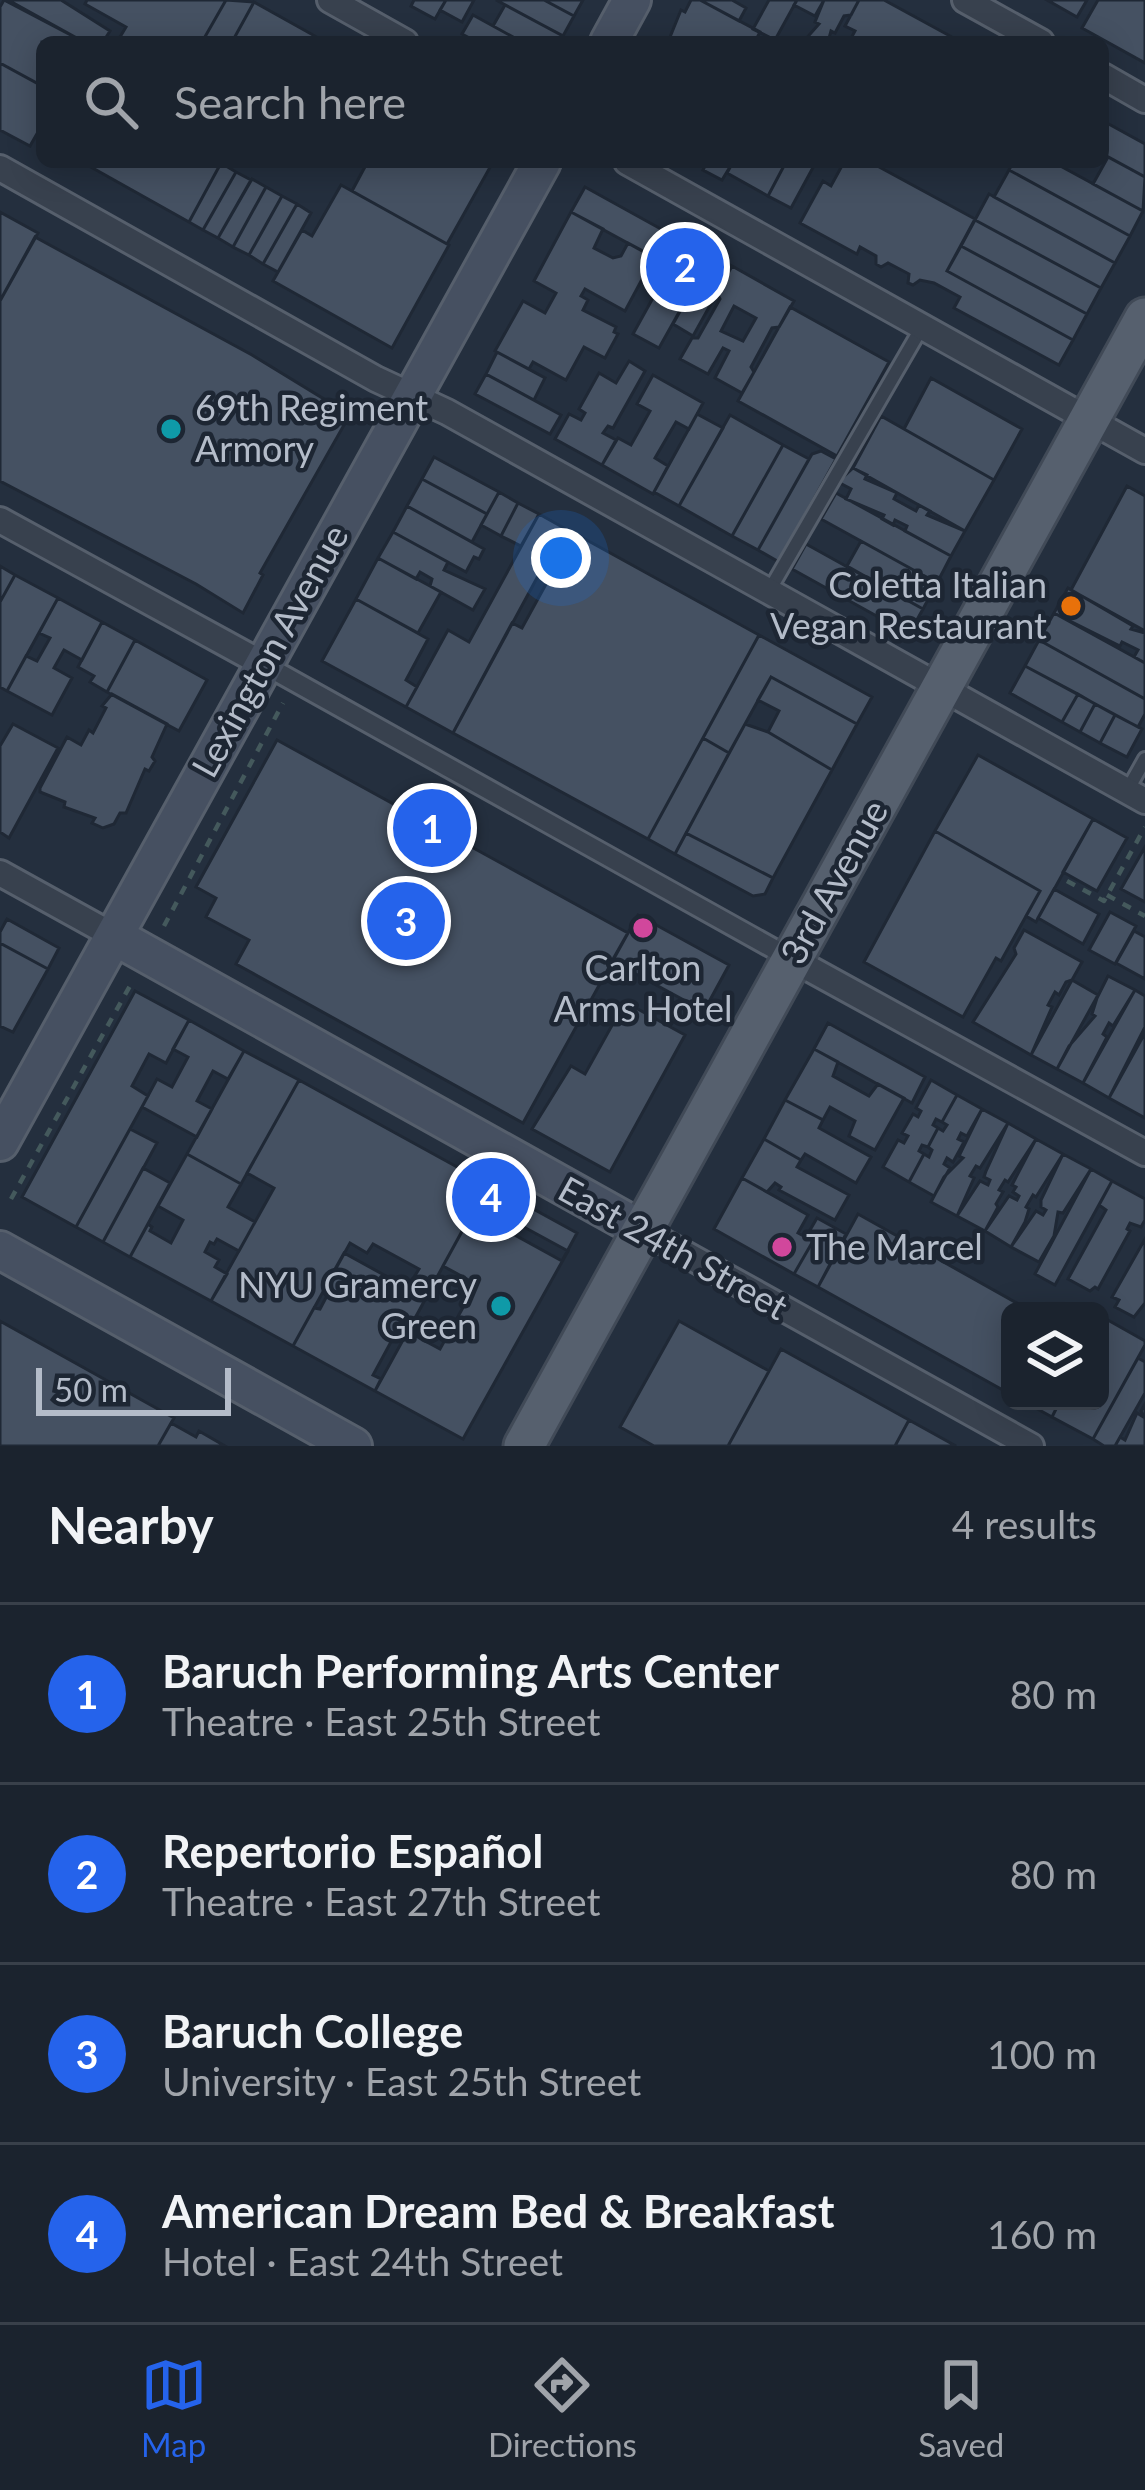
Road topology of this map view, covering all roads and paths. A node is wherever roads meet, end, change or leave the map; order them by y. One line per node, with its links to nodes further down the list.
1 (330, 0): 4 (street)
2 (632, 0): 5 (main road)
3 (965, 0): 6 (street)
4 (395, 36)
5 (612, 36)
6 (1030, 36)
7 (1109, 79): 8 (street)
8 (1145, 100)
9 (0, 168): 14 (street)
10 (539, 168): 14 (main road, Lexington Avenue)
11 (638, 168): 13 (street)
12 (1145, 318): 15 (main road, 3rd Avenue)
13 (922, 327): 15 (street); 18 (lane)
14 (411, 397): 18 (street); 19 (main road, Lexington Avenue)
15 (1089, 420): 16 (street); 21 (main road, 3rd Avenue)
16 (1145, 451)
17 (0, 520): 19 (street)
18 (769, 591): 21 (street)
19 (263, 664): 20 (street); 30 (main road, Lexington Avenue)
20 (295, 682): 29 (path); 31 (street)
21 (942, 686): 23 (street); 31 (main road, 3rd Avenue)
22 (1145, 759): 23 (lane)
23 (1136, 796)
24 (1145, 827): 27 (path)
25 (0, 873): 30 (street, East 24th Street)
26 (1067, 881): 27 (path)
27 (1108, 895): 28 (path)
28 (1145, 916)
29 (160, 935)
30 (113, 936): 33 (main road, Lexington Avenue); 36 (main road, East 24th Street)
31 (792, 958): 34 (street); 36 (main road, 3rd Avenue)
32 (137, 973): 35 (path)
33 (0, 1142)
34 (1145, 1153)
35 (11, 1199)
36 (642, 1231): 39 (main road, 3rd Avenue); 40 (street, East 24th Street)
37 (0, 1250): 38 (main road)
38 (353, 1446)
39 (524, 1446)
40 (1031, 1446)

